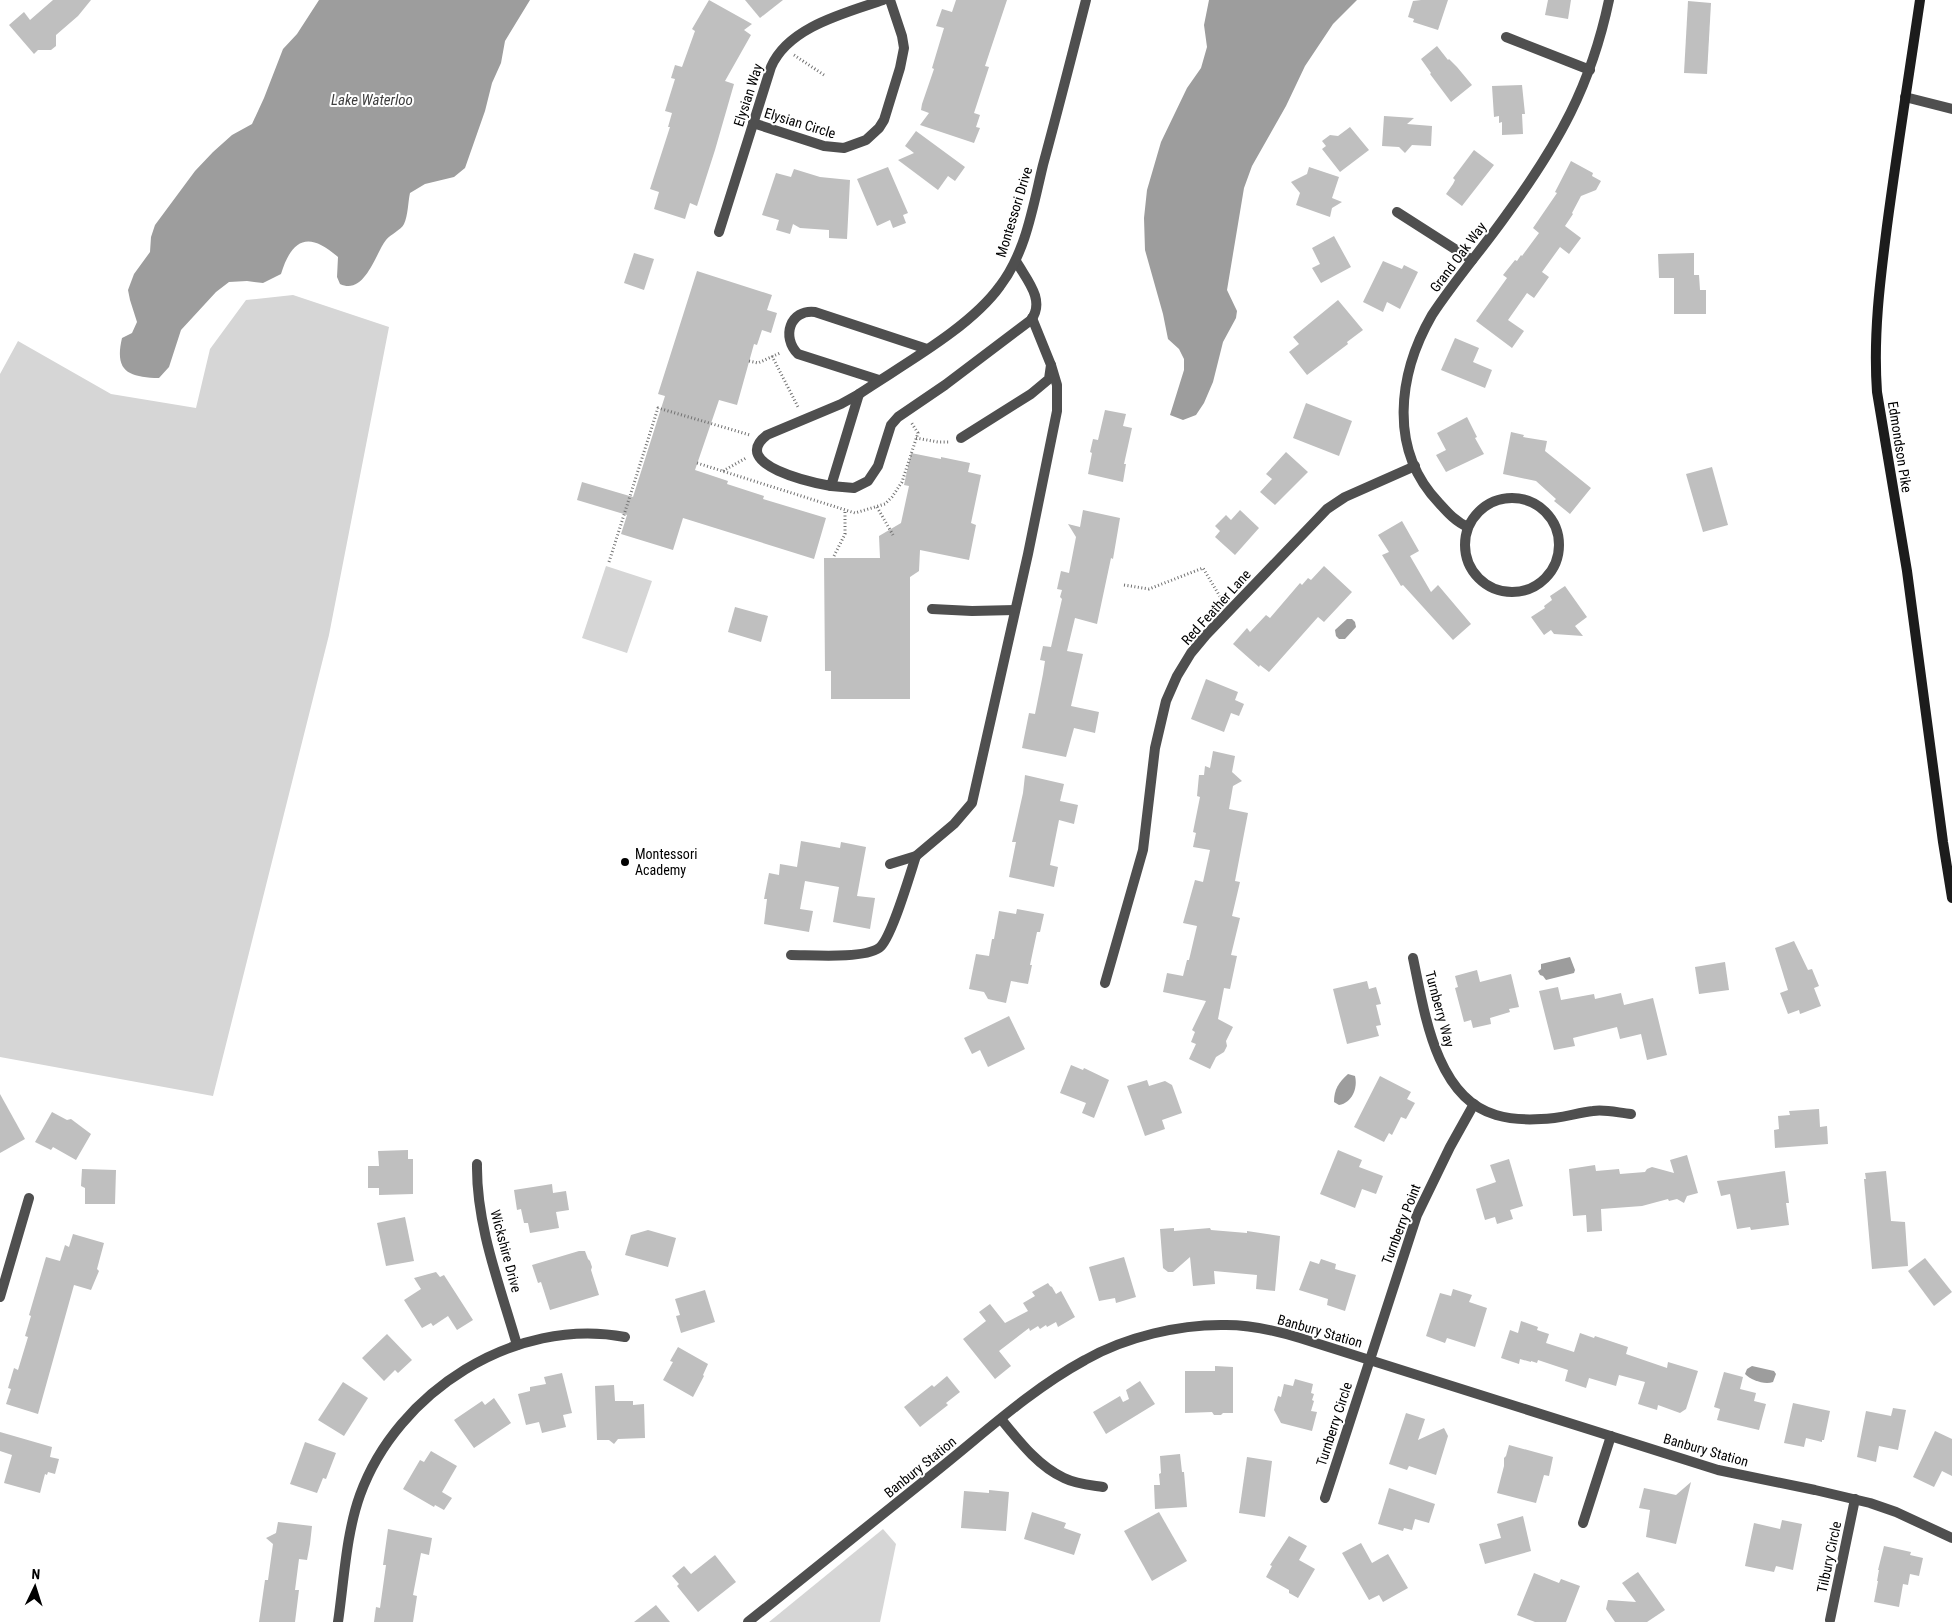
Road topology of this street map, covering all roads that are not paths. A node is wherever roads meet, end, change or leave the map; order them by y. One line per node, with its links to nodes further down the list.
1 (883, 0): 10 (street, Elysian Way)
2 (890, 0): 10 (street, Elysian Circle)
3 (1086, 0): 14 (street, Montessori Drive)
4 (1609, 0): 7 (street, Grand Oak Way)
5 (1920, 0): 8 (main road, Edmondson Pike)
6 (1506, 37): 7 (street)
7 (1590, 70): 13 (street, Grand Oak Way)
8 (1905, 97): 9 (street); 28 (main road, Edmondson Pike)
9 (1952, 109)
10 (753, 123): 12 (street, Elysian Way)
11 (1397, 212): 13 (street)
12 (719, 232)
13 (1472, 260): 21 (street, Grand Oak Way)
14 (1016, 261): 15 (street); 16 (street, Montessori Drive)
15 (1032, 318): 17 (street); 22 (street)
16 (927, 349): 18 (street, Montessori Drive); 18 (street)
17 (1051, 365): 20 (street); 25 (street)
18 (879, 380): 19 (street, Montessori Drive)
19 (859, 394): 22 (street); 22 (street, Montessori Drive)
20 (961, 438)
21 (1414, 466): 23 (street, Grand Oak Way); 31 (street, Red Feather Lane)
22 (831, 486)
23 (1468, 527): 23 (street)
24 (932, 609): 25 (street)
25 (1016, 610): 26 (street)
26 (916, 856): 27 (street); 29 (street)
27 (890, 864)
28 (1952, 898)
29 (791, 955)
30 (1412, 958): 32 (street, Turnberry Way)
31 (1105, 983)
32 (1474, 1104): 33 (street, Turnberry Way); 39 (street, Turnberry Point)
33 (1631, 1114)
34 (477, 1164): 38 (street, Wickshire Drive)
35 (29, 1198): 36 (street)
36 (0, 1297)
37 (625, 1337): 38 (street)
38 (517, 1345): 48 (street)
39 (1369, 1360): 40 (street, Banbury Station); 41 (street, Banbury Station); 43 (street, Turnberry Circle)
40 (1001, 1419): 42 (street); 49 (street, Banbury Station)
41 (1610, 1436): 44 (street, Banbury Station); 45 (street)
42 (1103, 1487)
43 (1325, 1498)
44 (1855, 1499): 46 (street, Banbury Station); 47 (street, Tilbury Circle)
45 (1583, 1523)
46 (1952, 1538)
47 (1830, 1620)
48 (338, 1622)
49 (748, 1622)

